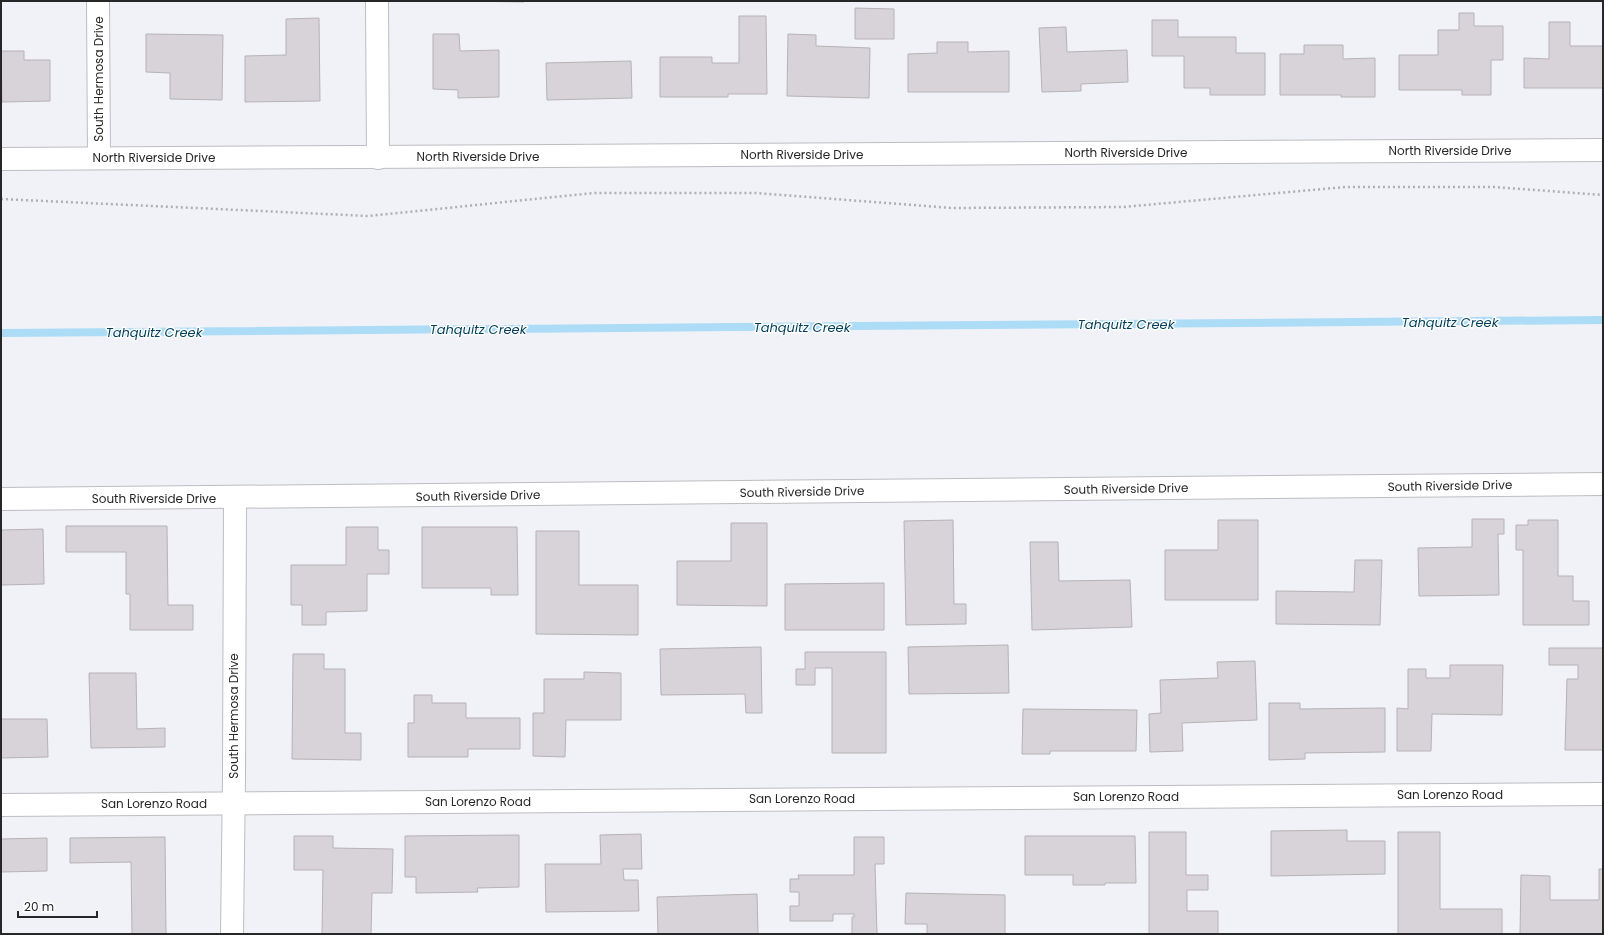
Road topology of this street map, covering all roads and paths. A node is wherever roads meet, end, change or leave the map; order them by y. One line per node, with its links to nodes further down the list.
1 (98, 1): 4 (street, South Hermosa Drive)
2 (377, 1): 5 (street)
3 (1603, 150): 5 (street, North Riverside Drive)
4 (99, 158): 5 (street, North Riverside Drive); 6 (street, North Riverside Drive)
5 (378, 158)
6 (1, 159)
7 (1603, 195): 8 (path)
8 (1, 199)
9 (1603, 484): 10 (street, South Riverside Drive)
10 (235, 498): 11 (street, South Riverside Drive); 13 (street, South Hermosa Drive)
11 (1, 499)
12 (1603, 794): 13 (street, San Lorenzo Road)
13 (234, 803): 14 (street, San Lorenzo Road); 15 (street, South Hermosa Drive)
14 (1, 805)
15 (232, 934)

